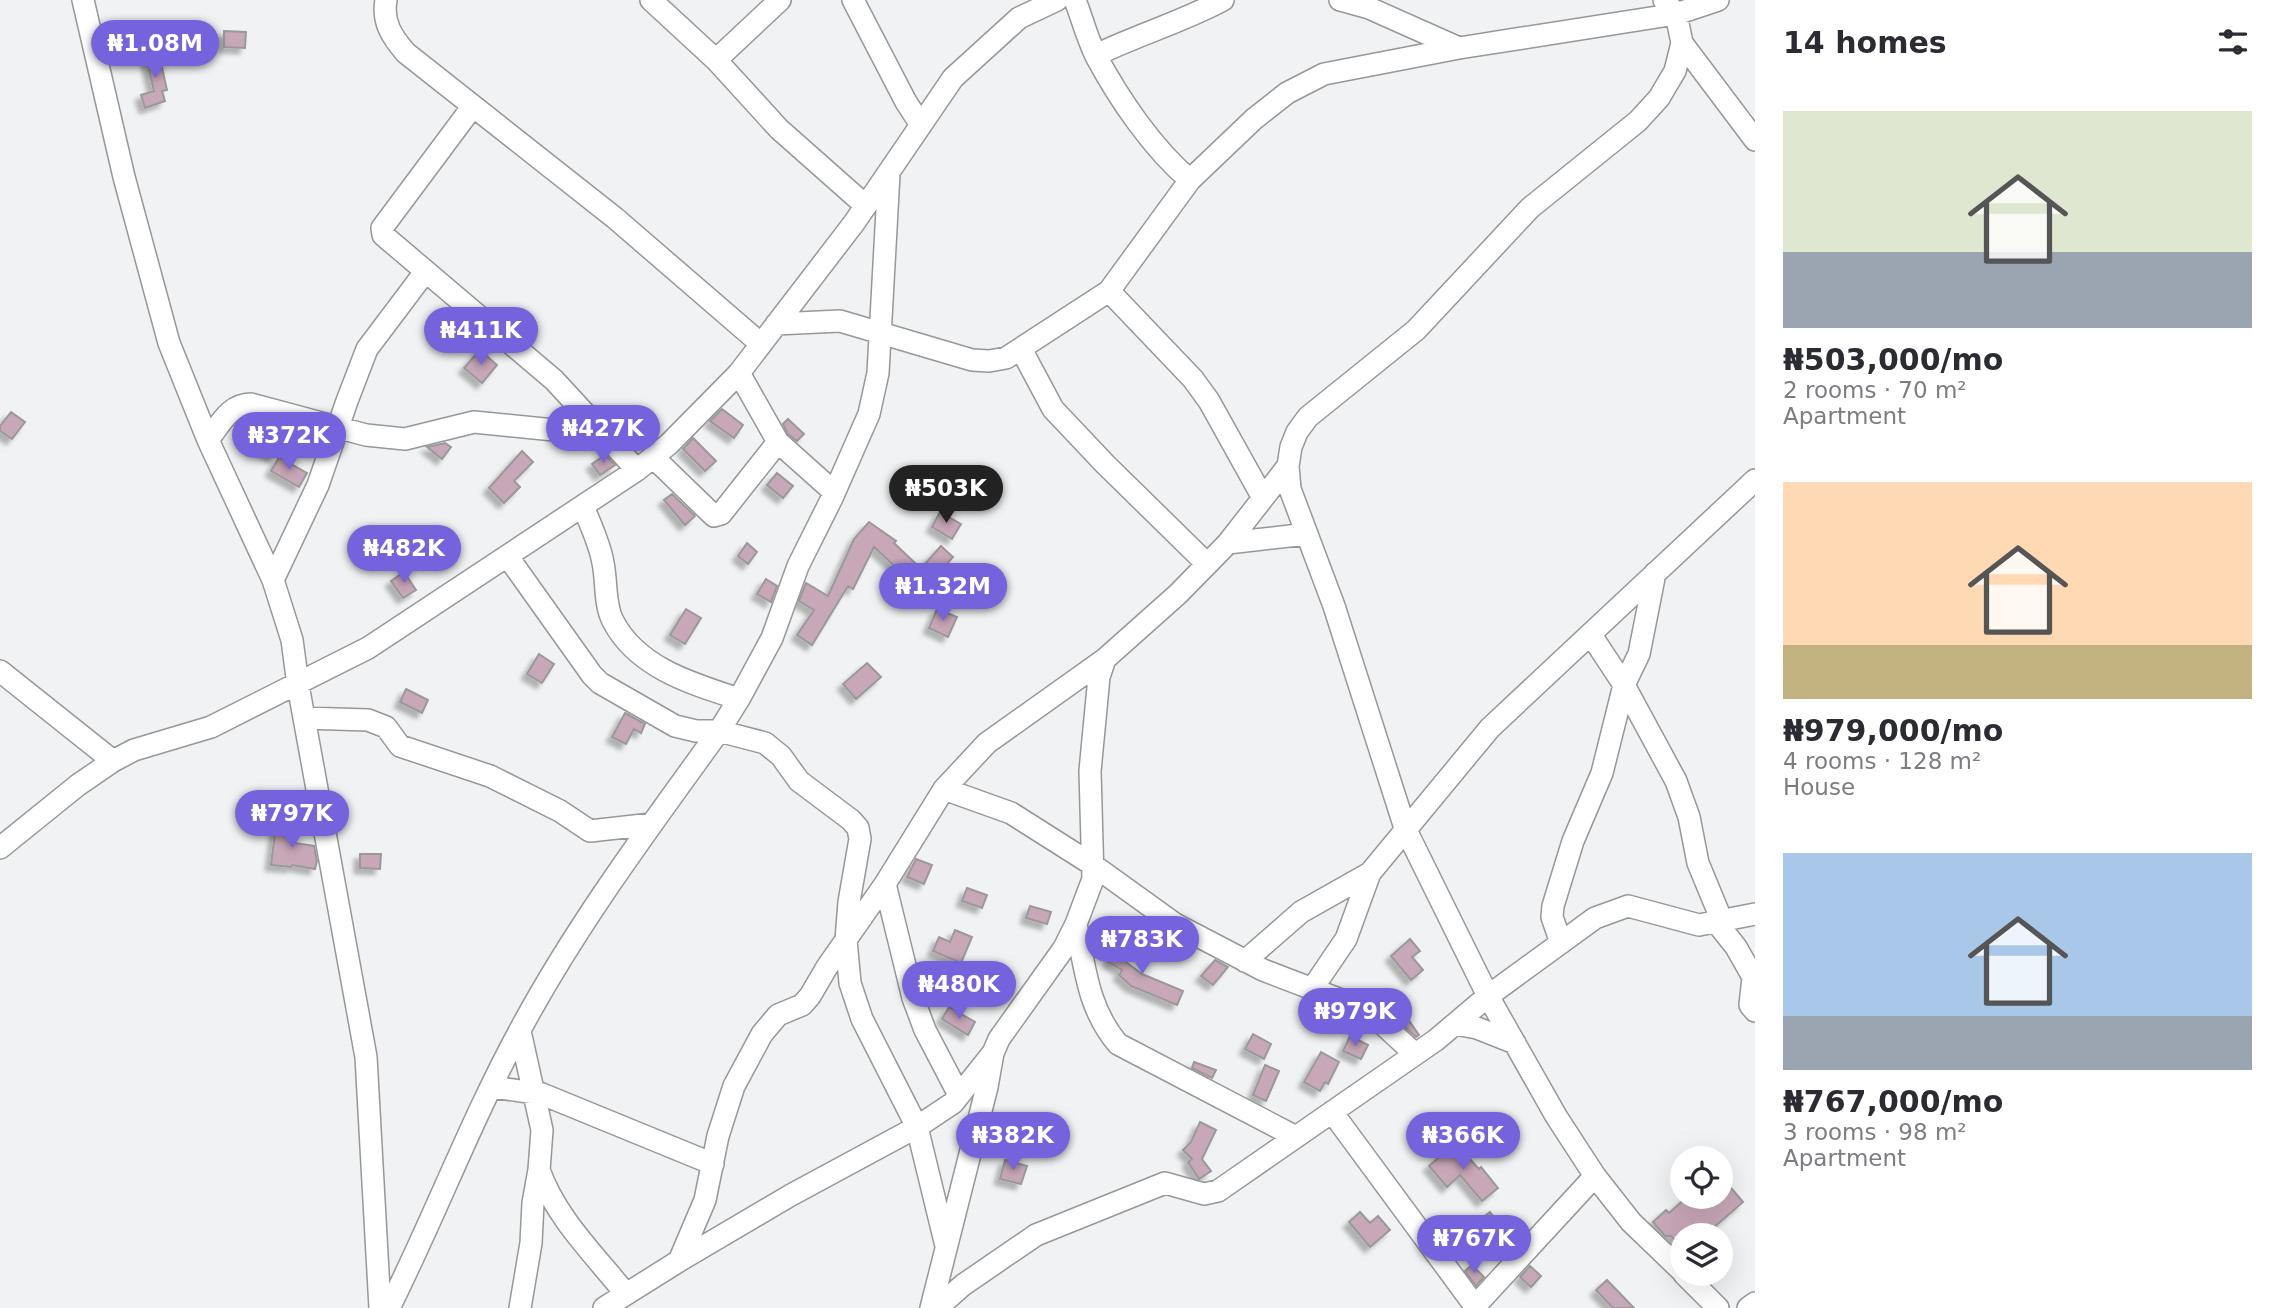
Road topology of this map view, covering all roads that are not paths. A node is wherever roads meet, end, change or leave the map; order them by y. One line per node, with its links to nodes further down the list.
1 (83, 0): 31 (street)
2 (386, 0): 16 (street)
3 (651, 0): 15 (street)
4 (780, 0): 15 (street)
5 (853, 0): 17 (street)
6 (1057, 0): 17 (street)
7 (1075, 0): 14 (street)
8 (1223, 0): 14 (street)
9 (1340, 0): 13 (street)
10 (1718, 0): 11 (street)
11 (1670, 7): 12 (street); 13 (street)
12 (1682, 43): 18 (street); 34 (street)
13 (1459, 48): 20 (street)
14 (1096, 55): 20 (street)
15 (716, 60): 21 (street)
16 (473, 106): 22 (street); 26 (street)
17 (921, 125): 19 (street)
18 (1755, 140)
19 (889, 172): 21 (street); 25 (street)
20 (1191, 180): 23 (street)
21 (866, 206): 24 (street)
22 (425, 272): 29 (street); 30 (street)
23 (1109, 291): 27 (street); 37 (street)
24 (776, 324): 25 (street); 26 (street)
25 (880, 333): 27 (street); 36 (street)
26 (761, 344): 28 (street)
27 (1021, 349): 42 (street)
28 (739, 373): 32 (street); 33 (street)
29 (339, 428): 30 (street); 31 (street); 44 (street)
30 (604, 435): 33 (street)
31 (208, 440): 44 (street)
32 (778, 442): 33 (street); 36 (street)
33 (645, 464): 38 (street)
34 (1288, 466): 37 (street); 39 (street)
35 (1755, 480): 43 (street)
36 (834, 492): 50 (street)
37 (1263, 498): 40 (street)
38 (583, 506): 41 (street); 50 (street)
39 (1307, 534): 40 (street); 56 (street)
40 (1228, 543): 42 (street)
41 (508, 557): 48 (street); 52 (street)
42 (1207, 564): 46 (street)
43 (1654, 573): 45 (street); 49 (street)
44 (273, 580): 48 (street)
45 (1591, 635): 49 (street); 56 (street)
46 (1105, 659): 54 (street); 58 (street)
47 (0, 671): 53 (street)
48 (298, 685): 51 (street); 53 (street)
49 (1624, 685): 62 (street); 65 (street)
50 (739, 699): 52 (street)
51 (304, 718): 55 (street); 90 (street)
52 (719, 731): 55 (street); 64 (street)
53 (113, 761): 57 (street)
54 (944, 789): 58 (street); 60 (street)
55 (652, 824): 71 (street)
56 (1405, 828): 59 (street); 68 (street)
57 (0, 848)
58 (1093, 865): 63 (street); 66 (street)
59 (1370, 873): 66 (street); 67 (street)
60 (885, 884): 64 (street); 77 (street)
61 (1755, 914): 62 (street)
62 (1719, 921): 65 (street); 69 (street)
63 (1076, 924): 73 (street); 80 (street)
64 (846, 940): 79 (street); 81 (street)
65 (1561, 943): 68 (street)
66 (1245, 961): 67 (street)
67 (1312, 989): 74 (street)
68 (1488, 996): 70 (street); 72 (street)
69 (1755, 1011)
70 (1455, 1024): 72 (street); 74 (street)
71 (520, 1031): 75 (street); 76 (street)
72 (1515, 1043): 83 (street)
73 (993, 1053): 77 (street); 84 (street)
74 (1415, 1054): 78 (street)
75 (492, 1087): 76 (street); 91 (street)
76 (533, 1091): 81 (street); 82 (street)
77 (959, 1095): 79 (street)
78 (1332, 1112): 80 (street); 83 (street)
79 (918, 1127): 84 (street); 86 (street)
80 (1296, 1138): 95 (street)
81 (713, 1164): 86 (street)
82 (539, 1170): 88 (street); 92 (street)
83 (1595, 1177): 85 (street)
84 (947, 1249): 94 (street)
85 (1670, 1260)
86 (679, 1261): 88 (street)
87 (1696, 1286): 96 (street)
88 (625, 1293): 93 (street)
89 (1755, 1303): 97 (street)
90 (380, 1308)
91 (389, 1308)
92 (520, 1308)
93 (604, 1308)
94 (931, 1308)
95 (937, 1308)
96 (1718, 1308)
97 (1748, 1308)

